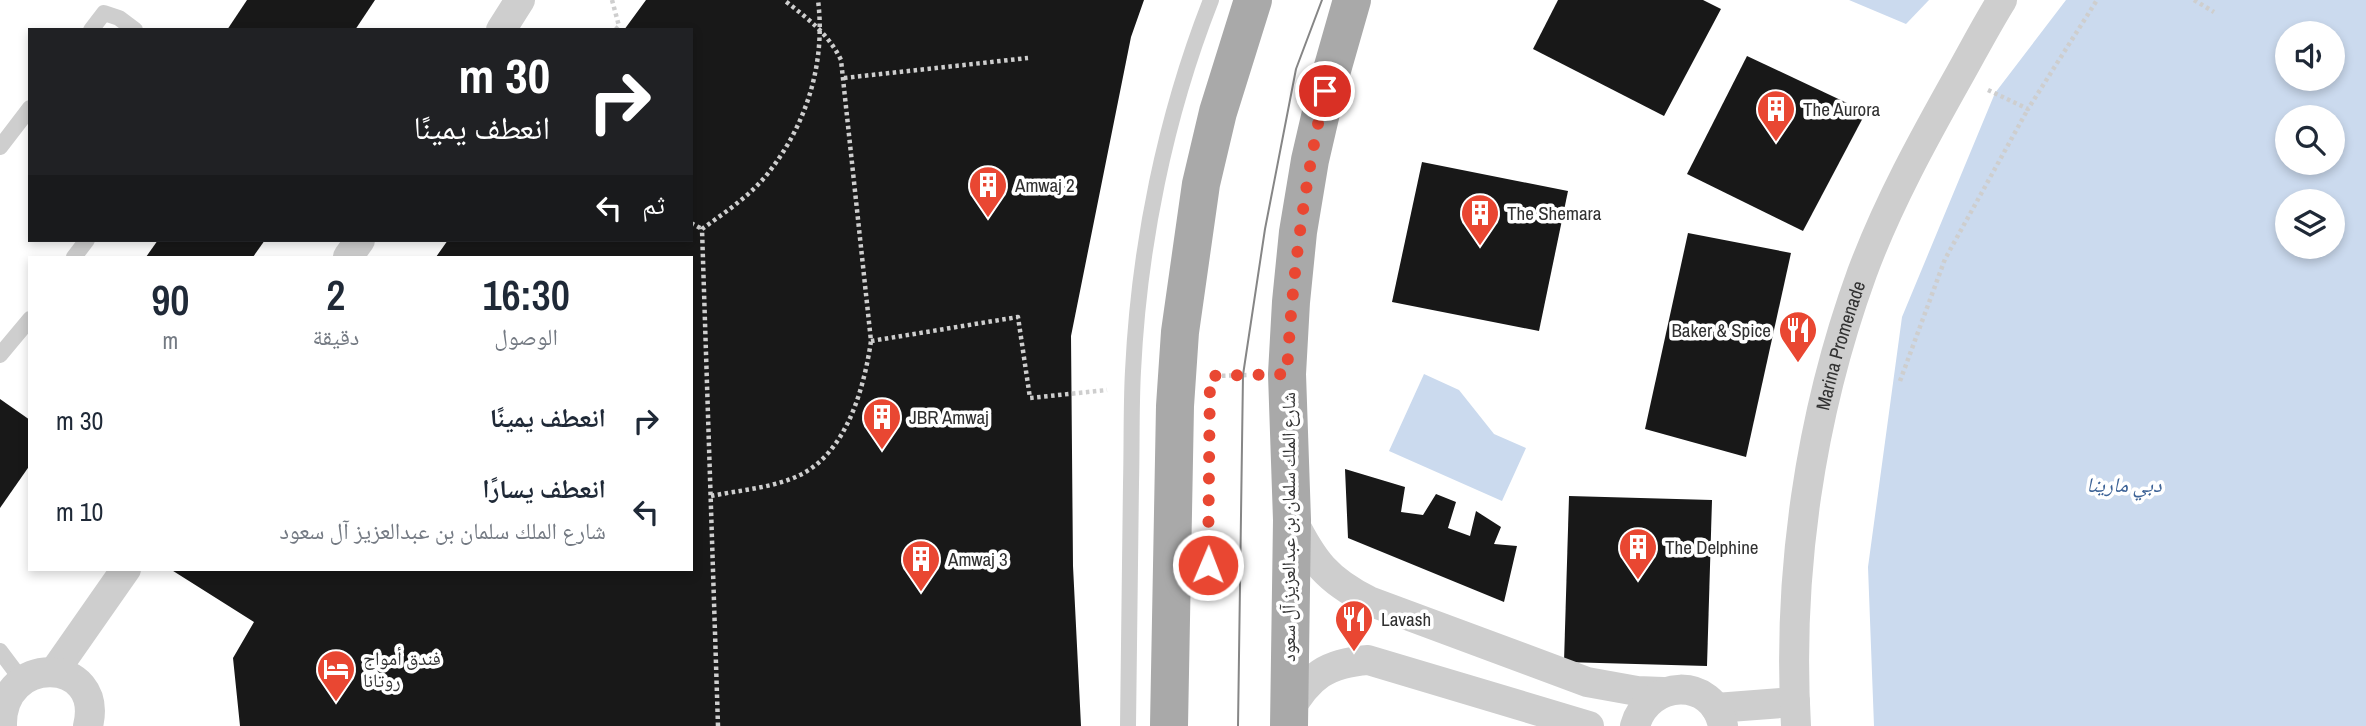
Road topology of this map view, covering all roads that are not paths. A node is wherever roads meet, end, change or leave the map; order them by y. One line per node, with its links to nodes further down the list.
1 (520, 0): 8 (street)
2 (1211, 0): 26 (lane)
3 (1253, 0): 27 (main road)
4 (1352, 0): 15 (main road, شارع الملك سلمان بن عبدالعزيز آل سعود)
5 (2002, 0): 21 (street, Marina Promenade)
6 (93, 28): 7 (lane)
7 (132, 28)
8 (501, 28)
9 (28, 111): 10 (lane)
10 (0, 147)
11 (85, 242): 12 (lane)
12 (75, 256)
13 (28, 321): 14 (lane)
14 (0, 355)
15 (1292, 520): 20 (street); 23 (main road, شارع الملك سلمان بن عبدالعزيز آل سعود)
16 (125, 571): 18 (street)
17 (0, 651): 19 (lane)
18 (54, 671): 19 (street); 25 (street)
19 (9, 686): 24 (street)
20 (1662, 692): 22 (street); 29 (street)
21 (1796, 714): 22 (street)
22 (1719, 717)
23 (1289, 719): 28 (street)
24 (2, 726)
25 (88, 726)
26 (1128, 726)
27 (1169, 726)
28 (1589, 726)
29 (1635, 726)

